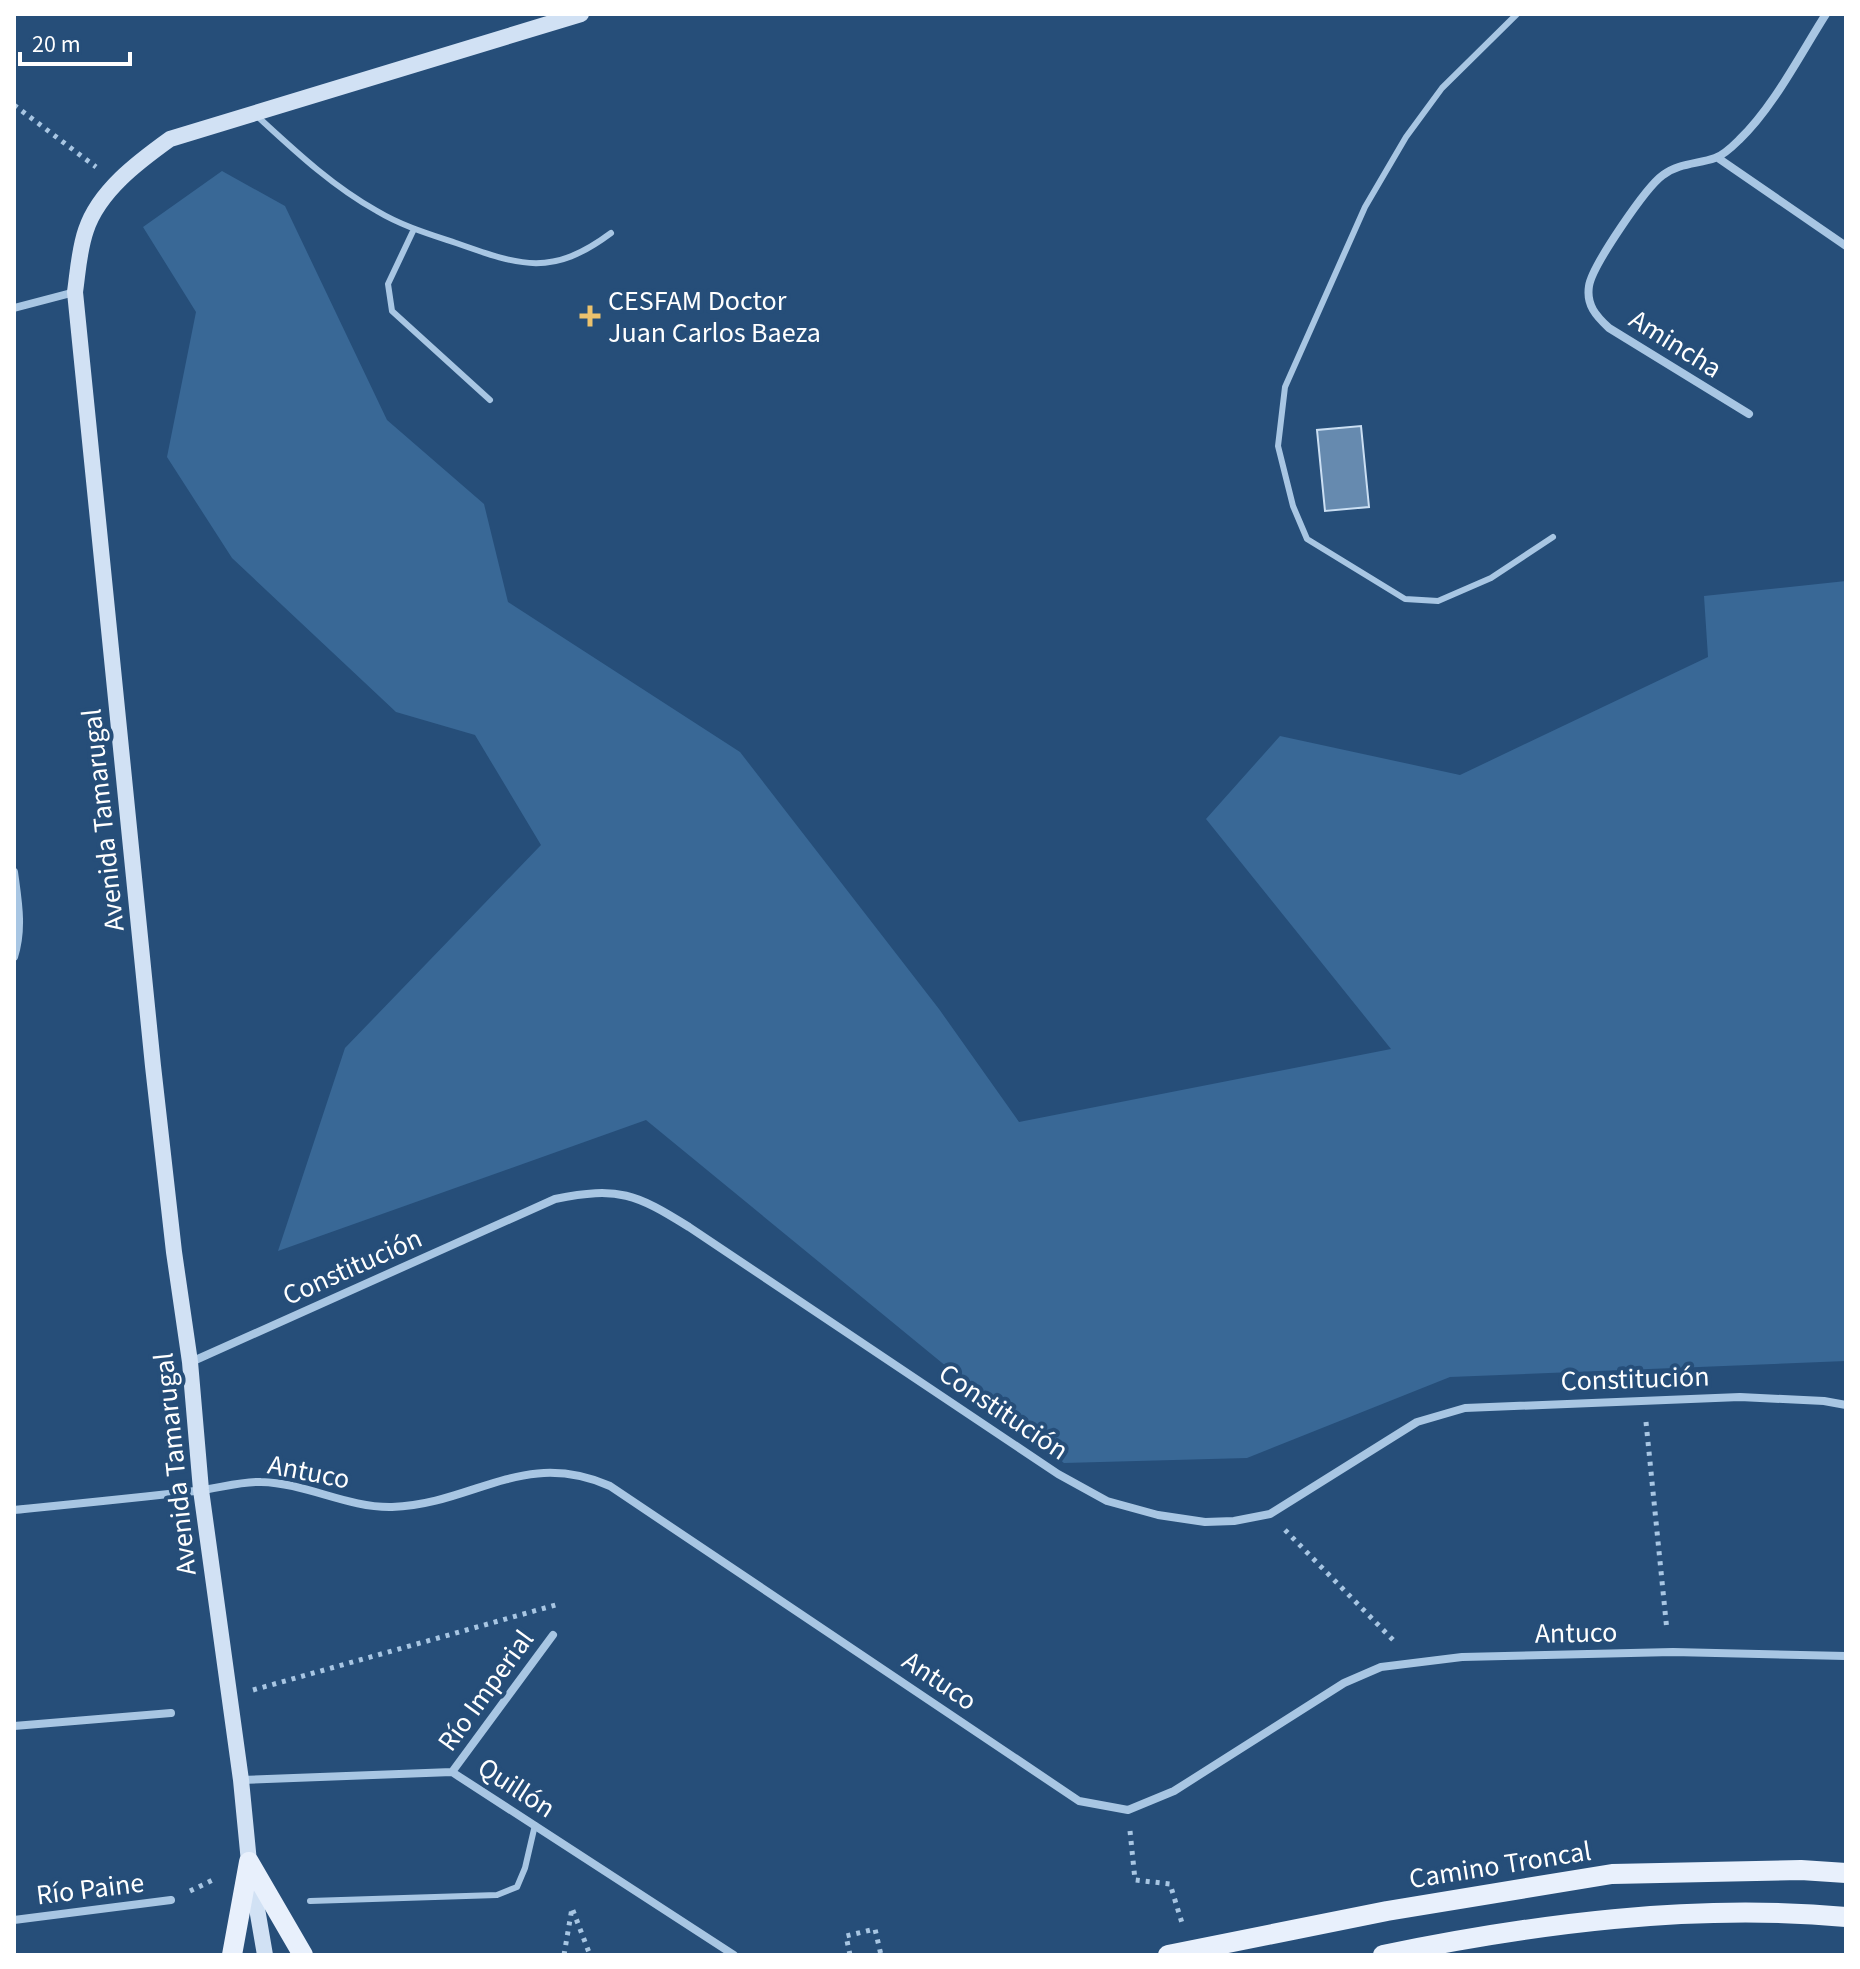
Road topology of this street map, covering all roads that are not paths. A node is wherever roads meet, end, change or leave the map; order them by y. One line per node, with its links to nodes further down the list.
1 (581, 14): 4 (street, Avenida Tamarugal)
2 (1517, 14): 13 (lane)
3 (1826, 14): 5 (street)
4 (254, 113): 6 (lane); 9 (street, Avenida Tamarugal)
5 (1718, 158): 8 (street); 12 (street, Amincha)
6 (414, 229): 7 (lane); 11 (lane)
7 (611, 233)
8 (1846, 246)
9 (75, 292): 10 (street); 16 (street, Avenida Tamarugal)
10 (14, 308)
11 (490, 400)
12 (1749, 414)
13 (1553, 537)
14 (14, 872): 15 (street)
15 (14, 957)
16 (190, 1362): 17 (street, Constitución); 18 (street, Avenida Tamarugal)
17 (1846, 1405)
18 (201, 1490): 19 (street, Antuco); 21 (street, Antuco); 25 (street, Avenida Tamarugal)
19 (14, 1510)
20 (553, 1635): 24 (street, Río Imperial)
21 (1846, 1656)
22 (171, 1713): 23 (street)
23 (14, 1726)
24 (452, 1772): 25 (street, Quillón); 26 (street, Quillón)
25 (241, 1780): 27 (street, Avenida Tamarugal)
26 (535, 1825): 30 (lane); 36 (street, Quillón)
27 (249, 1862): 33 (main road); 34 (street, Avenida Tamarugal); 35 (main road)
28 (1846, 1873): 37 (main road, Camino Troncal)
29 (171, 1900): 32 (street, Río Paine)
30 (310, 1901)
31 (1846, 1917): 38 (main road)
32 (14, 1920)
33 (232, 1955)
34 (265, 1955)
35 (303, 1955)
36 (734, 1955)
37 (1168, 1955)
38 (1383, 1955)

